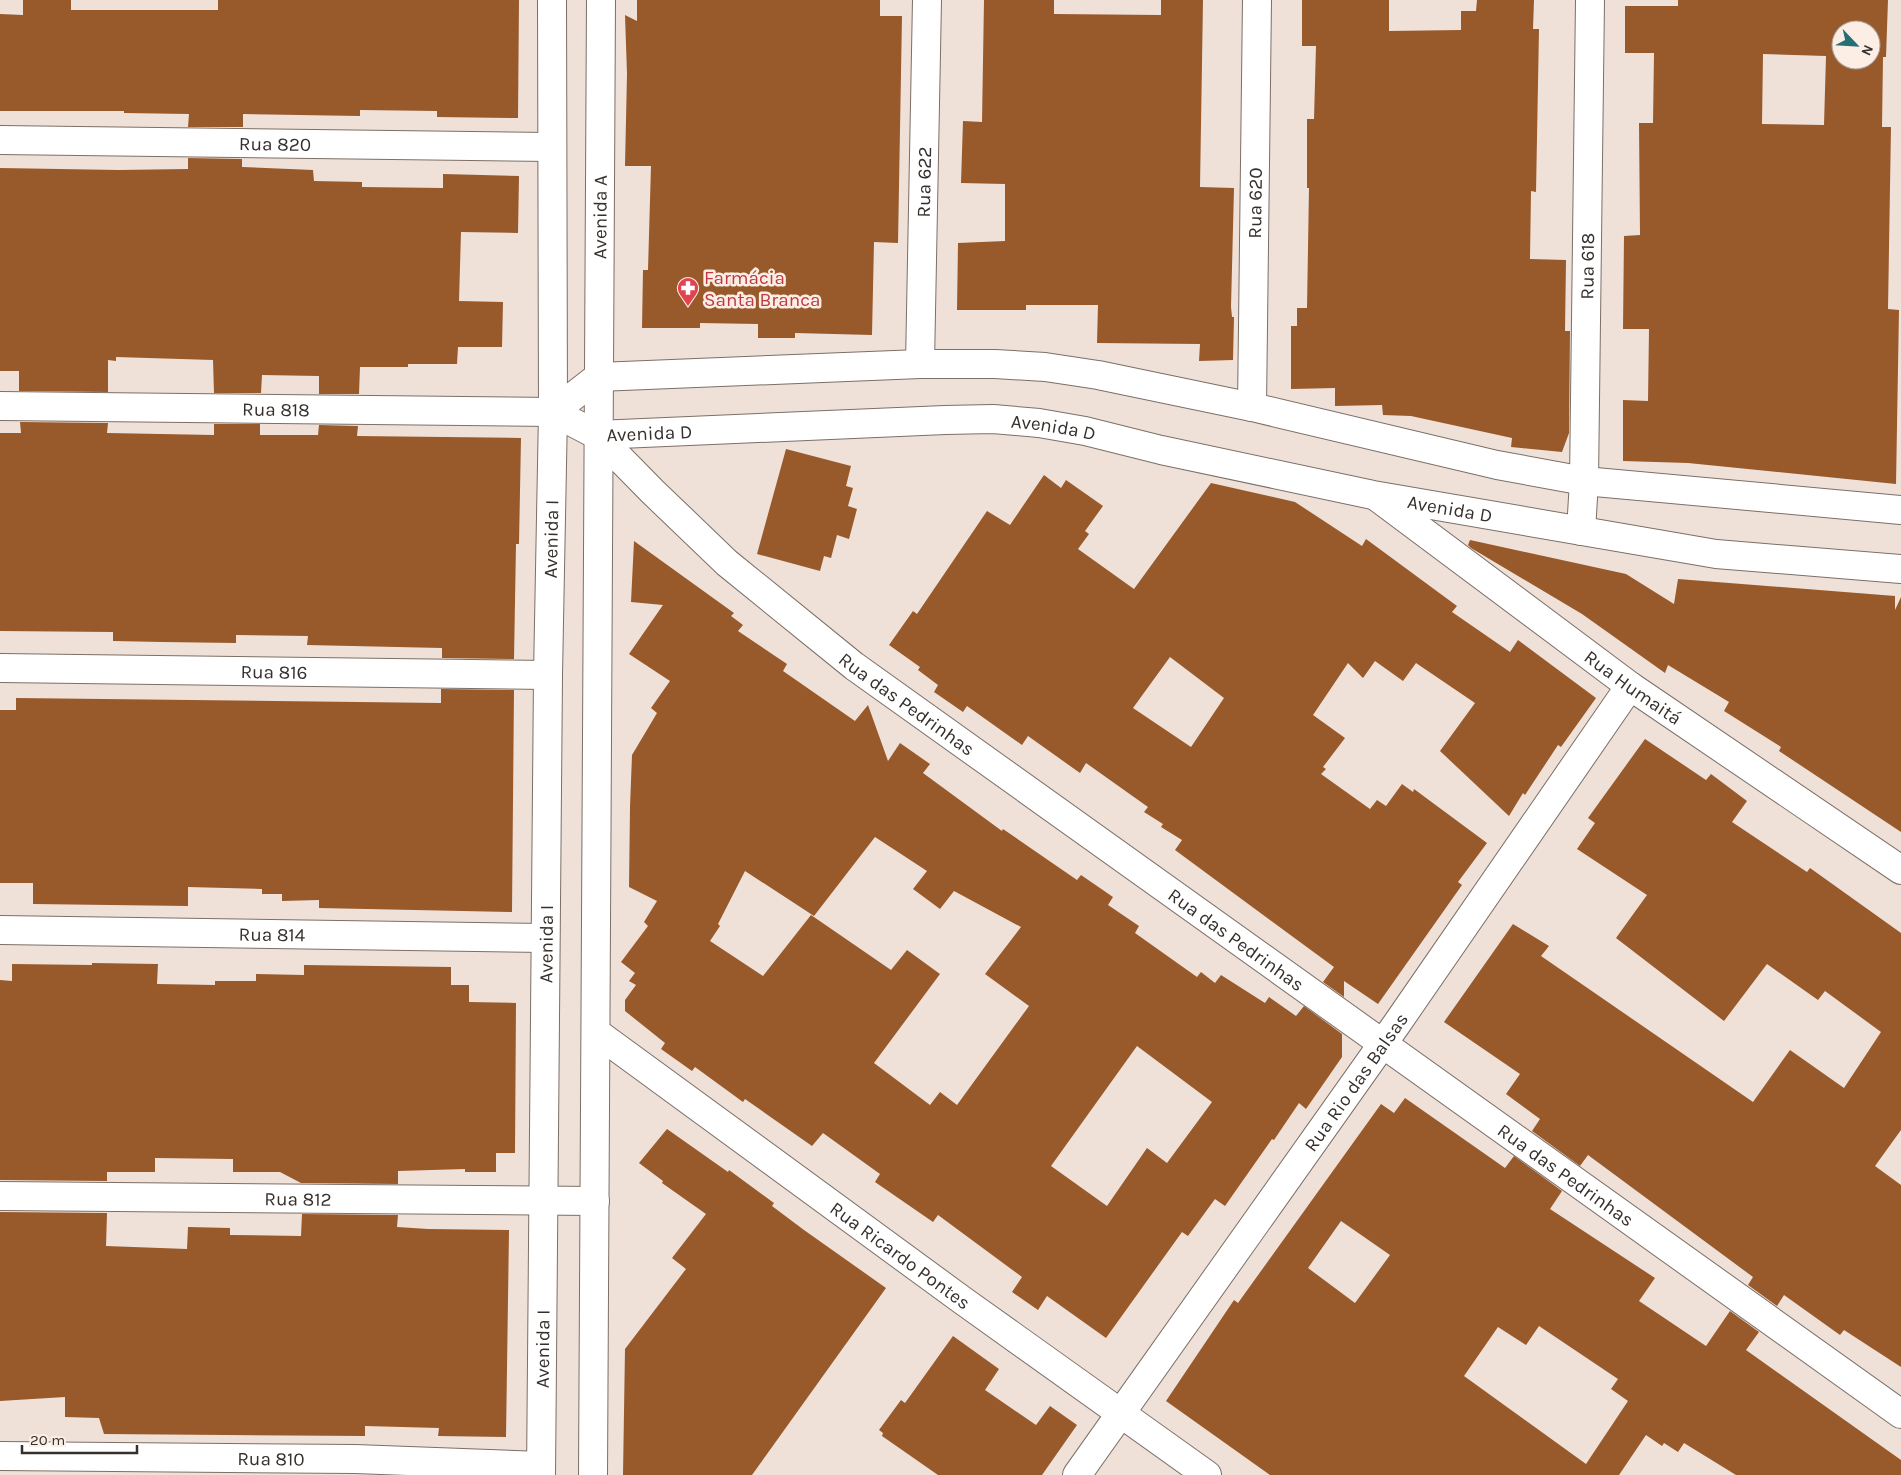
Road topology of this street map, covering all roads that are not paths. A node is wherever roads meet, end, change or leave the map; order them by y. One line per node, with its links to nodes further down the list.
1 (552, 0): 7 (street)
2 (601, 0): 9 (street, Avenida A)
3 (927, 0): 8 (street, Rua 622)
4 (1257, 0): 11 (street, Rua 620)
5 (1590, 0): 14 (street, Rua 618)
6 (0, 140): 7 (street, Rua 820)
7 (551, 147): 12 (street)
8 (920, 364): 9 (street); 11 (street)
9 (598, 377): 12 (street); 13 (street, Avenida A)
10 (0, 406): 12 (street, Rua 818)
11 (1252, 407): 14 (street)
12 (552, 412): 13 (street, Avenida D); 20 (street, Avenida I)
13 (597, 435): 15 (street, Avenida D); 25 (street); 26 (street, Rua das Pedrinhas)
14 (1584, 481): 16 (street); 17 (street, Rua 618)
15 (1373, 495): 17 (street, Avenida D); 21 (street, Rua Humaitá)
16 (1901, 510)
17 (1581, 531): 18 (street, Avenida D)
18 (1901, 569)
19 (0, 668): 20 (street, Rua 816)
20 (548, 675): 24 (street, Avenida I)
21 (1630, 686): 22 (street, Rua Humaitá); 26 (street, Rua Rio das Balsas)
22 (1901, 870)
23 (0, 930): 24 (street, Rua 814)
24 (545, 938): 29 (street, Avenida I)
25 (597, 1033): 28 (street); 30 (street, Rua Ricardo Pontes)
26 (1383, 1043): 30 (street, Rua Rio das Balsas); 31 (street, Rua das Pedrinhas)
27 (0, 1196): 29 (street, Rua 812)
28 (595, 1201): 29 (street, Rua 812); 34 (street)
29 (544, 1202): 33 (street, Avenida I)
30 (1121, 1413): 35 (street, Rua Rio das Balsas); 36 (street, Rua Ricardo Pontes)
31 (1901, 1414)
32 (0, 1456): 33 (street, Rua 810)
33 (541, 1471)
34 (593, 1475)
35 (1077, 1475)
36 (1207, 1475)

